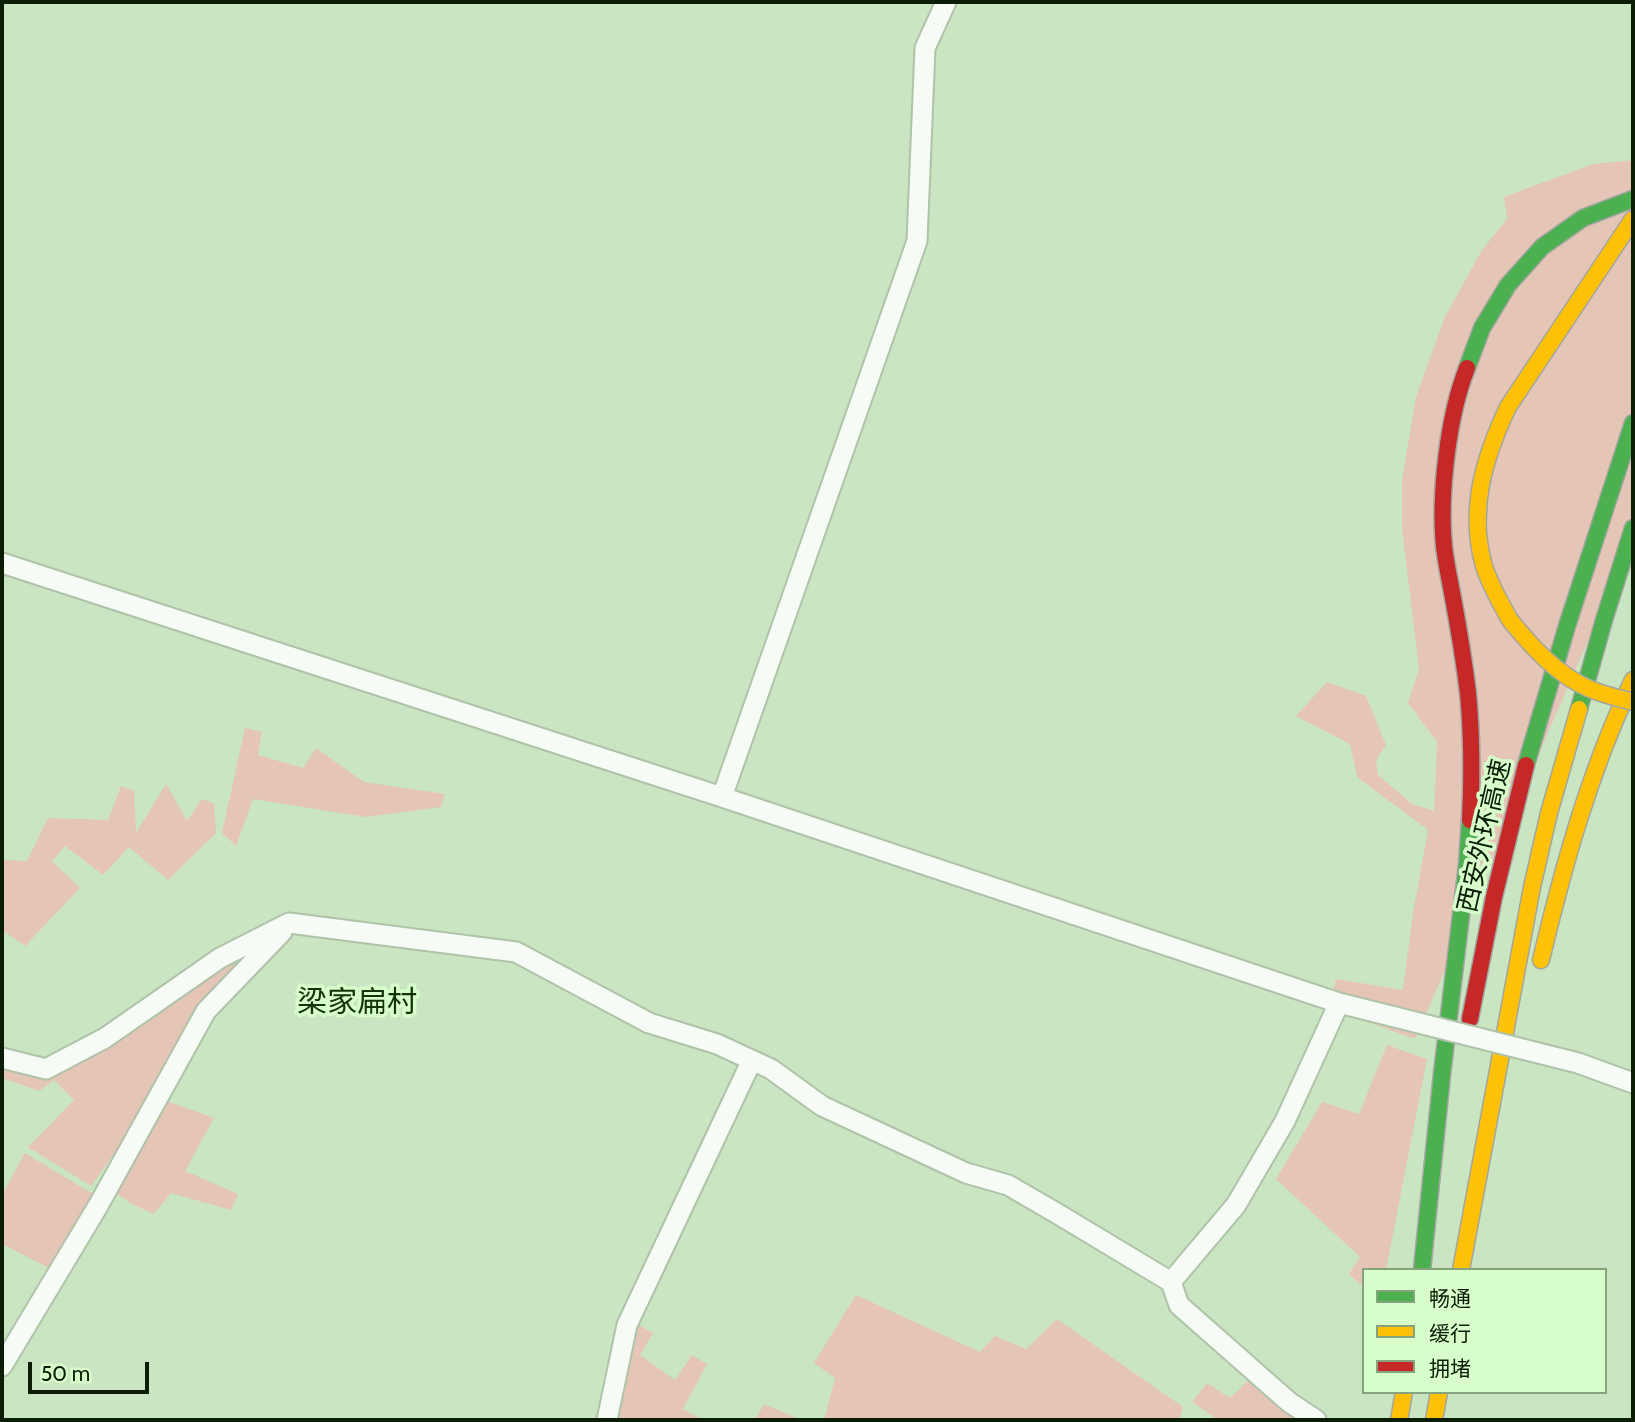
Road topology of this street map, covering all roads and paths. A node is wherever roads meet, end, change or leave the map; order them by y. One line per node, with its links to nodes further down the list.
1 (947, 2): 9 (street)
2 (1633, 199): 21 (highway)
3 (1633, 219): 8 (highway, bridge)
4 (1633, 422): 14 (highway, 西安外环高速)
5 (1633, 528): 23 (highway)
6 (2, 563): 9 (street)
7 (1633, 680): 11 (highway)
8 (1633, 702)
9 (722, 797): 12 (street)
10 (289, 923): 15 (street); 17 (street); 26 (street)
11 (1536, 981)
12 (1339, 1003): 18 (street, bridge); 25 (street)
13 (1524, 1033): 16 (highway)
14 (1465, 1045)
15 (2, 1058)
16 (1518, 1059)
17 (752, 1060): 25 (street); 29 (street)
18 (1633, 1083)
19 (1511, 1086): 24 (highway)
20 (1455, 1096): 22 (highway)
21 (1423, 1268)
22 (1423, 1268)
23 (1461, 1268)
24 (1467, 1268)
25 (1171, 1282): 30 (street)
26 (2, 1366)
27 (1404, 1394): 31 (highway)
28 (1439, 1394): 32 (highway)
29 (607, 1420)
30 (1316, 1420)
31 (1399, 1420)
32 (1434, 1420)

